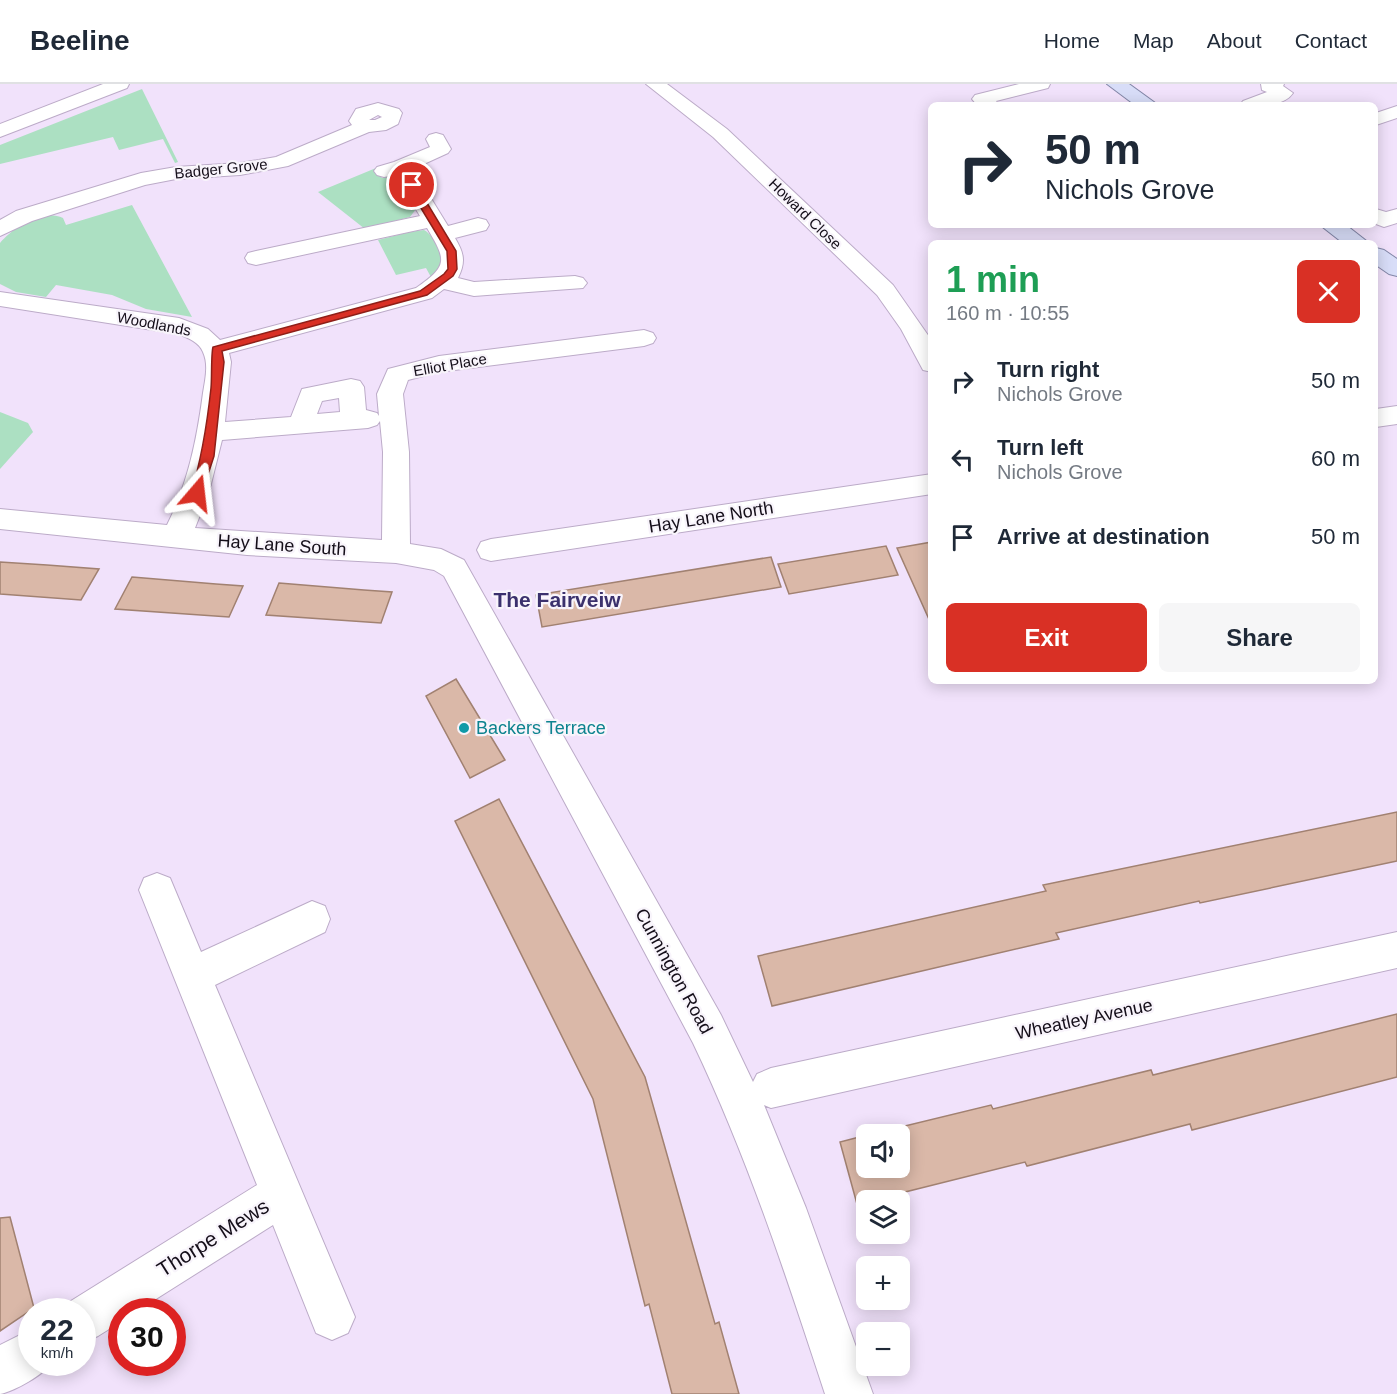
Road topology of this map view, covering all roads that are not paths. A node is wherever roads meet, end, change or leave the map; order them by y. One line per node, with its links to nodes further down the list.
1 (120, 84): 12 (street)
2 (655, 84): 32 (street, Howard Close)
3 (1041, 84): 6 (street)
4 (1116, 84): 7 (main road)
5 (1275, 84): 8 (street)
6 (986, 102)
7 (1143, 102)
8 (1258, 102)
9 (1397, 112): 10 (street)
10 (1378, 117)
11 (366, 126): 15 (street, Badger Grove)
12 (0, 131)
13 (308, 132): 15 (street)
14 (436, 140): 19 (street)
15 (326, 145): 20 (street, Badger Grove)
16 (1397, 215): 17 (street)
17 (1378, 216)
18 (478, 225): 19 (street)
19 (437, 227): 24 (street); 26 (street)
20 (0, 228)
21 (1339, 228): 22 (main road)
22 (1354, 240)
23 (1378, 256): 25 (main road)
24 (256, 258)
25 (1397, 269)
26 (442, 282): 27 (street); 29 (street); 31 (street)
27 (576, 283)
28 (0, 299): 31 (street, Woodlands)
29 (462, 306)
30 (644, 338): 41 (street, Elliot Place)
31 (216, 349): 36 (street)
32 (928, 357)
33 (1397, 415): 34 (street)
34 (1378, 418)
35 (361, 419): 36 (street)
36 (212, 432): 39 (street)
37 (928, 485): 40 (street, Hay Lane North)
38 (0, 519): 39 (street, Hay Lane South)
39 (177, 535): 41 (street, Hay Lane South)
40 (491, 550)
41 (396, 552): 42 (street, Hay Lane South)
42 (454, 568): 53 (street, Cunnington Road)
43 (158, 890): 46 (street, Thorpe Mews)
44 (312, 919): 46 (street)
45 (1397, 950): 47 (street, Wheatley Avenue)
46 (192, 976): 48 (street, Thorpe Mews)
47 (771, 1088)
48 (282, 1194): 49 (street, Thorpe Mews); 50 (street, Thorpe Mews)
49 (96, 1311)
50 (332, 1317)
51 (18, 1361): 52 (street)
52 (0, 1372)
53 (849, 1394)

